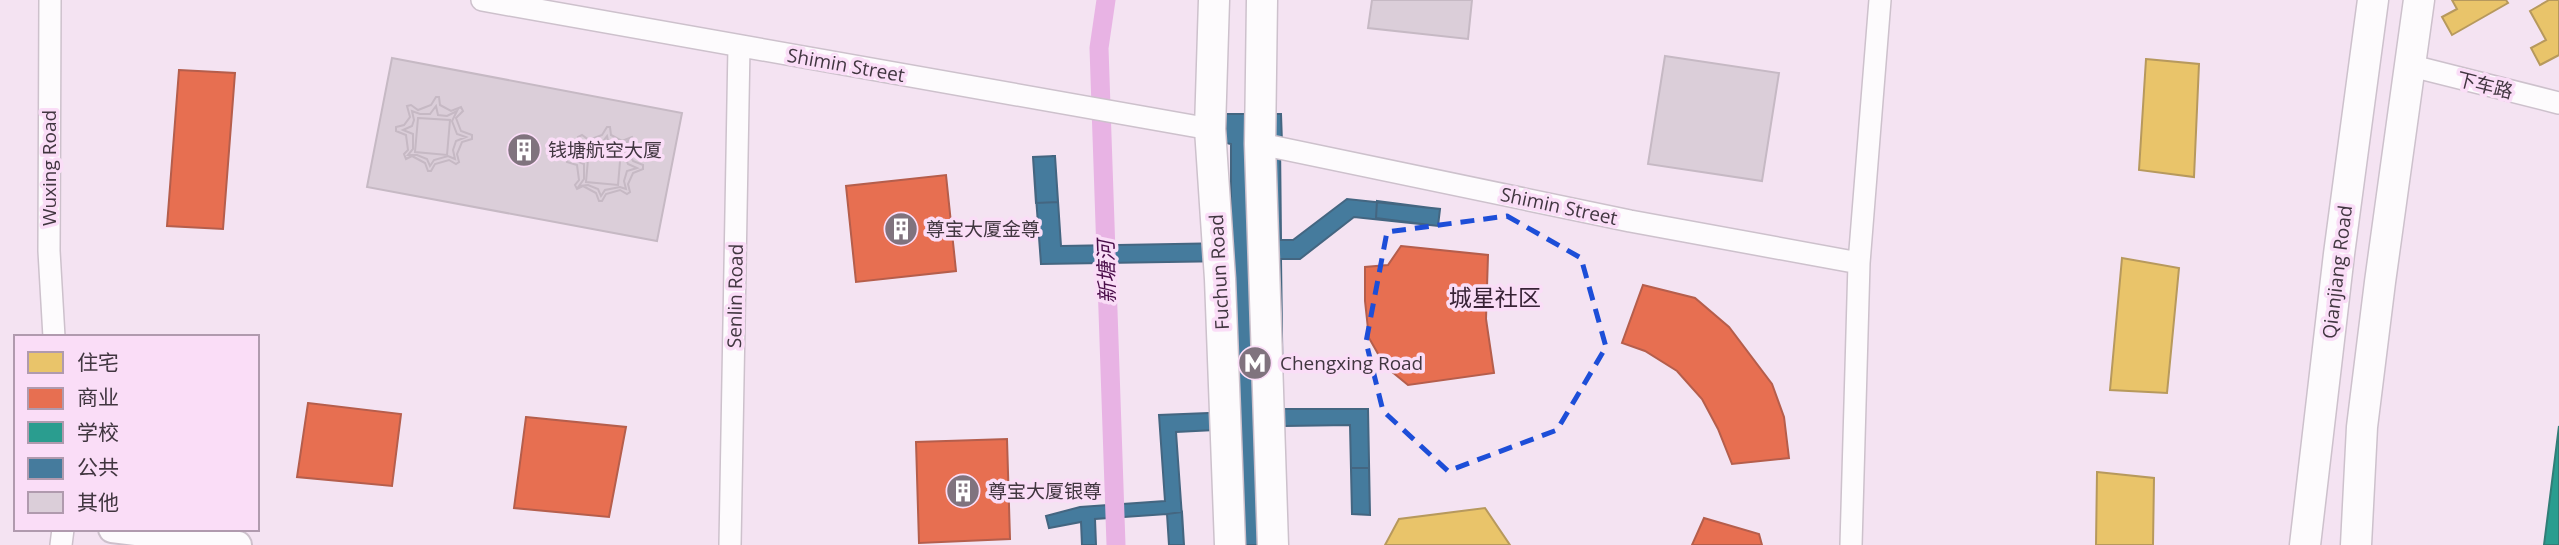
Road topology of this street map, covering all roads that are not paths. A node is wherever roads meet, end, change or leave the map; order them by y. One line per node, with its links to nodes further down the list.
1 (50, 0): 14 (street, Wuxing Road)
2 (482, 0): 8 (street, Shimin Street)
3 (1214, 0): 11 (main road, Fuchun Road)
4 (1262, 0): 12 (main road)
5 (1880, 0): 13 (street)
6 (2373, 0): 21 (main road, Qianjiang Road)
7 (2419, 0): 9 (main road)
8 (739, 46): 11 (street, Shimin Street); 17 (street, Senlin Road)
9 (2412, 66): 10 (street, 下车路); 22 (main road)
10 (2559, 103)
11 (1210, 129): 18 (main road, Fuchun Road)
12 (1260, 144): 13 (street, Shimin Street); 19 (main road)
13 (1859, 263): 20 (street)
14 (54, 335)
15 (128, 531): 16 (street)
16 (238, 545)
17 (730, 545)
18 (1230, 545)
19 (1273, 545)
20 (1852, 545)
21 (2305, 545)
22 (2356, 545)

